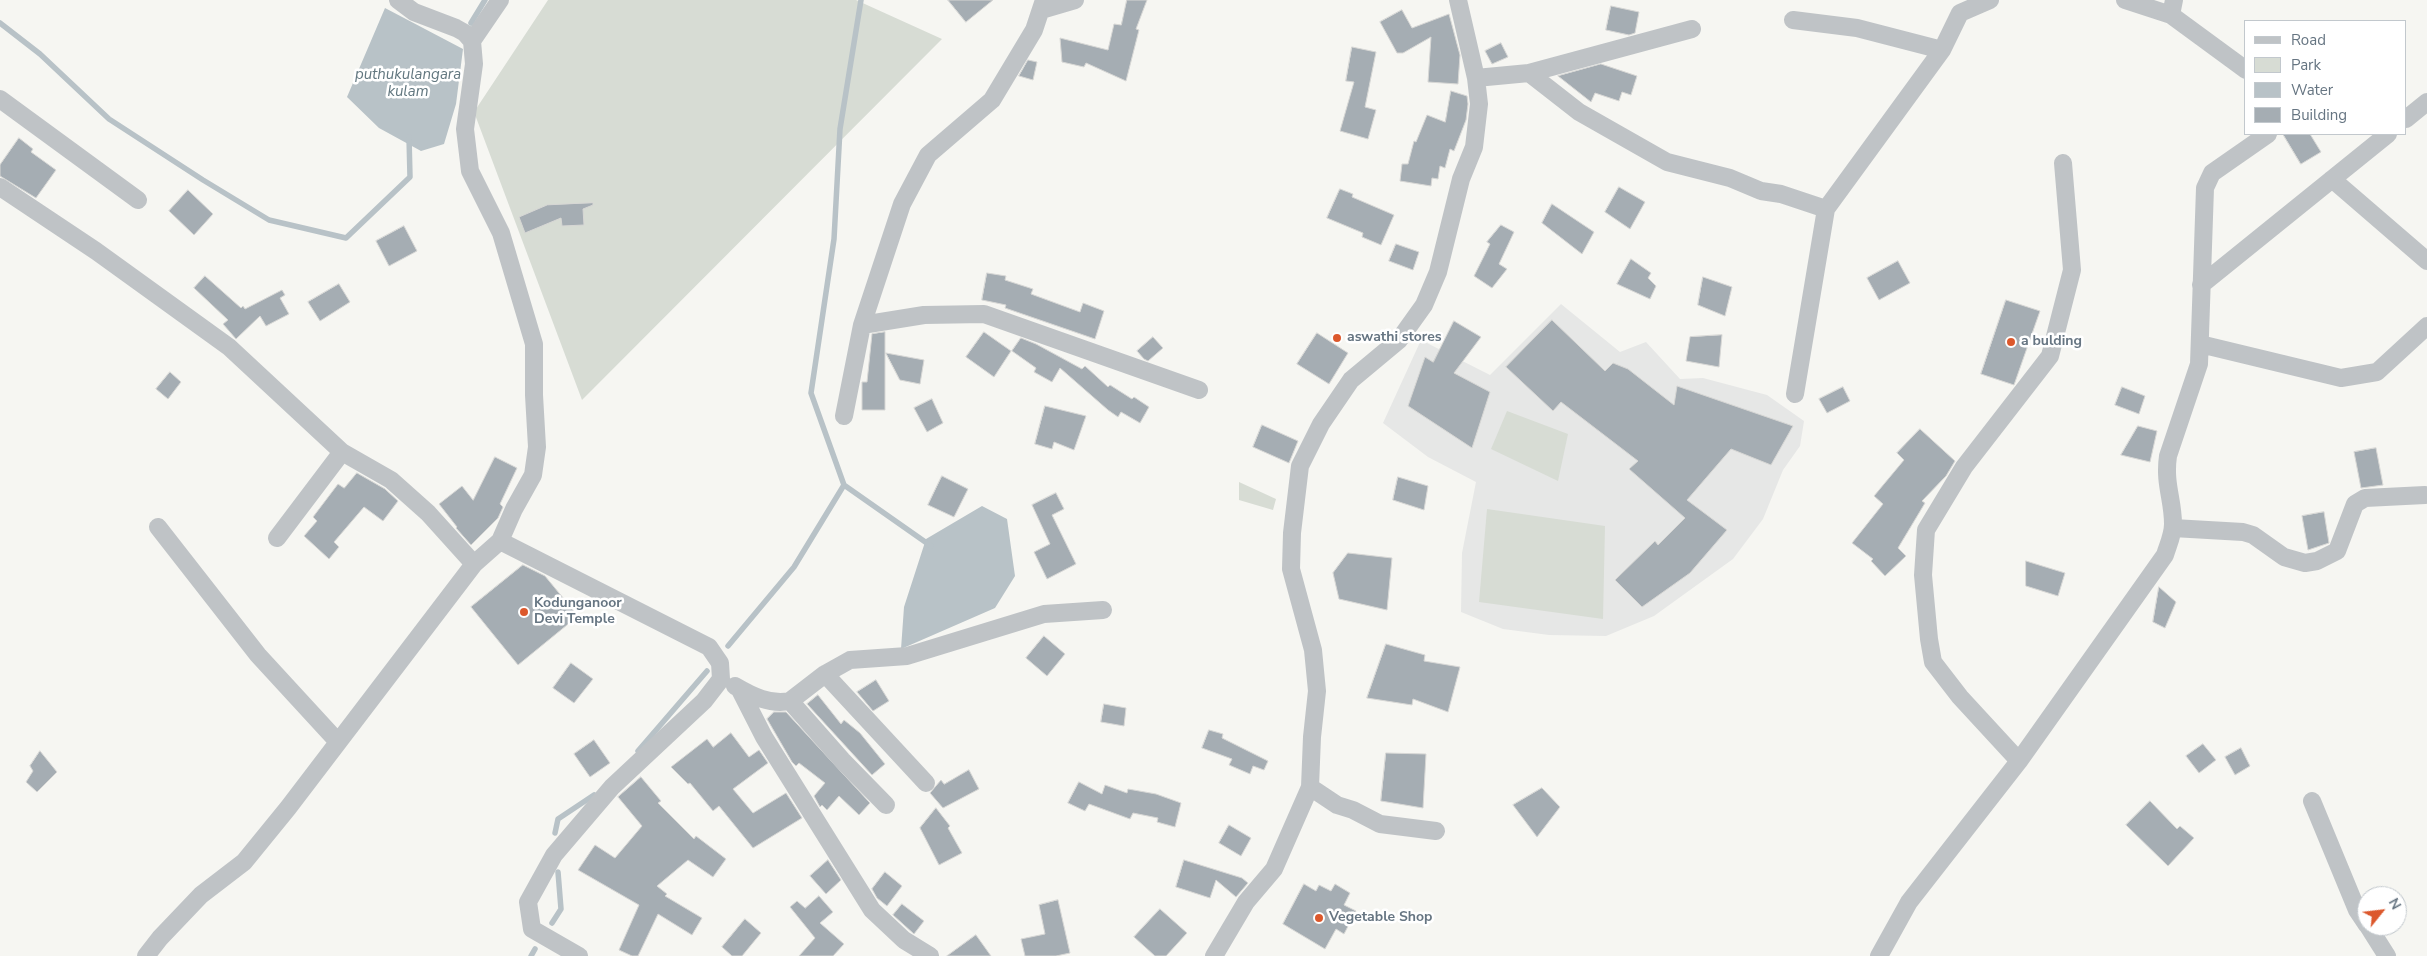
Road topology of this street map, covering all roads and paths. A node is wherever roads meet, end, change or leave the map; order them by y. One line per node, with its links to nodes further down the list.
1 (398, 0): 11 (street)
2 (500, 0): 11 (street)
3 (1074, 0): 7 (street)
4 (1458, 0): 15 (street)
5 (1990, 0): 12 (street)
6 (2125, 0): 8 (street)
7 (1042, 5): 28 (street)
8 (2173, 7): 13 (street)
9 (1793, 20): 12 (street)
10 (1692, 29): 14 (street)
11 (472, 41): 39 (street)
12 (1942, 50): 25 (street)
13 (2244, 68)
14 (1529, 74): 15 (street); 25 (street)
15 (1476, 78): 49 (street)
16 (0, 99): 24 (street)
17 (2427, 102): 18 (street)
18 (2407, 118)
19 (2267, 135): 27 (street)
20 (2387, 135): 22 (street)
21 (2062, 163): 47 (street)
22 (2332, 179): 26 (street); 27 (street)
23 (0, 187): 34 (street)
24 (138, 200)
25 (1826, 209): 32 (street)
26 (2427, 261)
27 (2202, 286): 30 (street)
28 (862, 325): 31 (street); 33 (street)
29 (2427, 326): 30 (street)
30 (2200, 344): 37 (street)
31 (1199, 390)
32 (1794, 394)
33 (844, 416)
34 (342, 452): 38 (street); 40 (street)
35 (2426, 495): 37 (street)
36 (158, 527): 46 (street)
37 (2172, 528): 47 (street)
38 (277, 538)
39 (500, 540): 40 (street); 43 (street)
40 (474, 564): 46 (street)
41 (1103, 610): 42 (street)
42 (825, 674): 45 (street); 48 (street)
43 (721, 679): 44 (street); 56 (street)
44 (739, 688): 45 (street); 57 (street)
45 (790, 701): 51 (street)
46 (338, 742): 55 (street)
47 (2019, 761): 59 (street)
48 (926, 783)
49 (1310, 786): 52 (street); 58 (street)
50 (2312, 801): 53 (street)
51 (886, 805)
52 (1436, 831)
53 (2357, 910)
54 (2374, 936): 60 (street)
55 (146, 956)
56 (579, 956)
57 (930, 956)
58 (1214, 956)
59 (1879, 956)
60 (2388, 956)

